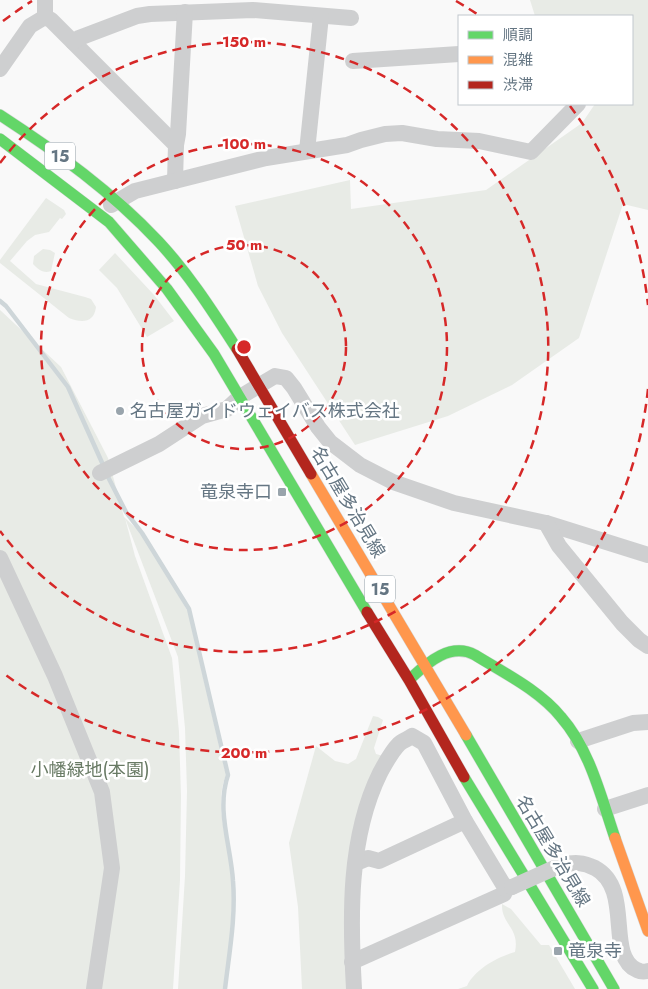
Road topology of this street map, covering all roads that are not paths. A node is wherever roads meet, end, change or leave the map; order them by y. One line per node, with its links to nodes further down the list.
1 (46, 0): 4 (street)
2 (185, 12): 3 (street); 6 (street); 13 (street)
3 (321, 16): 5 (street); 14 (street)
4 (45, 17): 6 (street); 9 (street)
5 (351, 18)
6 (74, 42): 13 (street)
7 (458, 54): 8 (street)
8 (353, 61)
9 (0, 69)
10 (577, 105): 14 (street)
11 (0, 115): 16 (main road, 名古屋多治見線 / 15)
12 (0, 139): 17 (main road, 名古屋多治見線 / 15)
13 (176, 146): 15 (street)
14 (307, 151): 15 (street)
15 (175, 181): 16 (street)
16 (119, 204): 17 (street); 18 (main road, 名古屋多治見線 / 15)
17 (103, 217): 19 (main road, 名古屋多治見線 / 15)
18 (259, 386): 19 (street); 21 (street); 25 (main road, 名古屋多治見線 / 15)
19 (240, 397): 20 (street); 26 (main road, 名古屋多治見線 / 15)
20 (100, 473)
21 (546, 522): 22 (street); 24 (street)
22 (648, 555)
23 (0, 558): 37 (street)
24 (648, 646)
25 (425, 664): 26 (main road); 28 (main road); 40 (main road, 名古屋多治見線 / 15)
26 (409, 680): 39 (main road, 名古屋多治見線 / 15)
27 (648, 722): 28 (street)
28 (578, 741): 30 (main road)
29 (648, 795): 30 (street)
30 (605, 809): 34 (main road)
31 (465, 821): 32 (street); 32 (street); 33 (street)
32 (356, 863): 35 (street)
33 (509, 888): 35 (street); 36 (street, bridge)
34 (648, 932)
35 (352, 962): 38 (street)
36 (648, 971)
37 (94, 989)
38 (354, 989)
39 (594, 989)
40 (614, 989)

